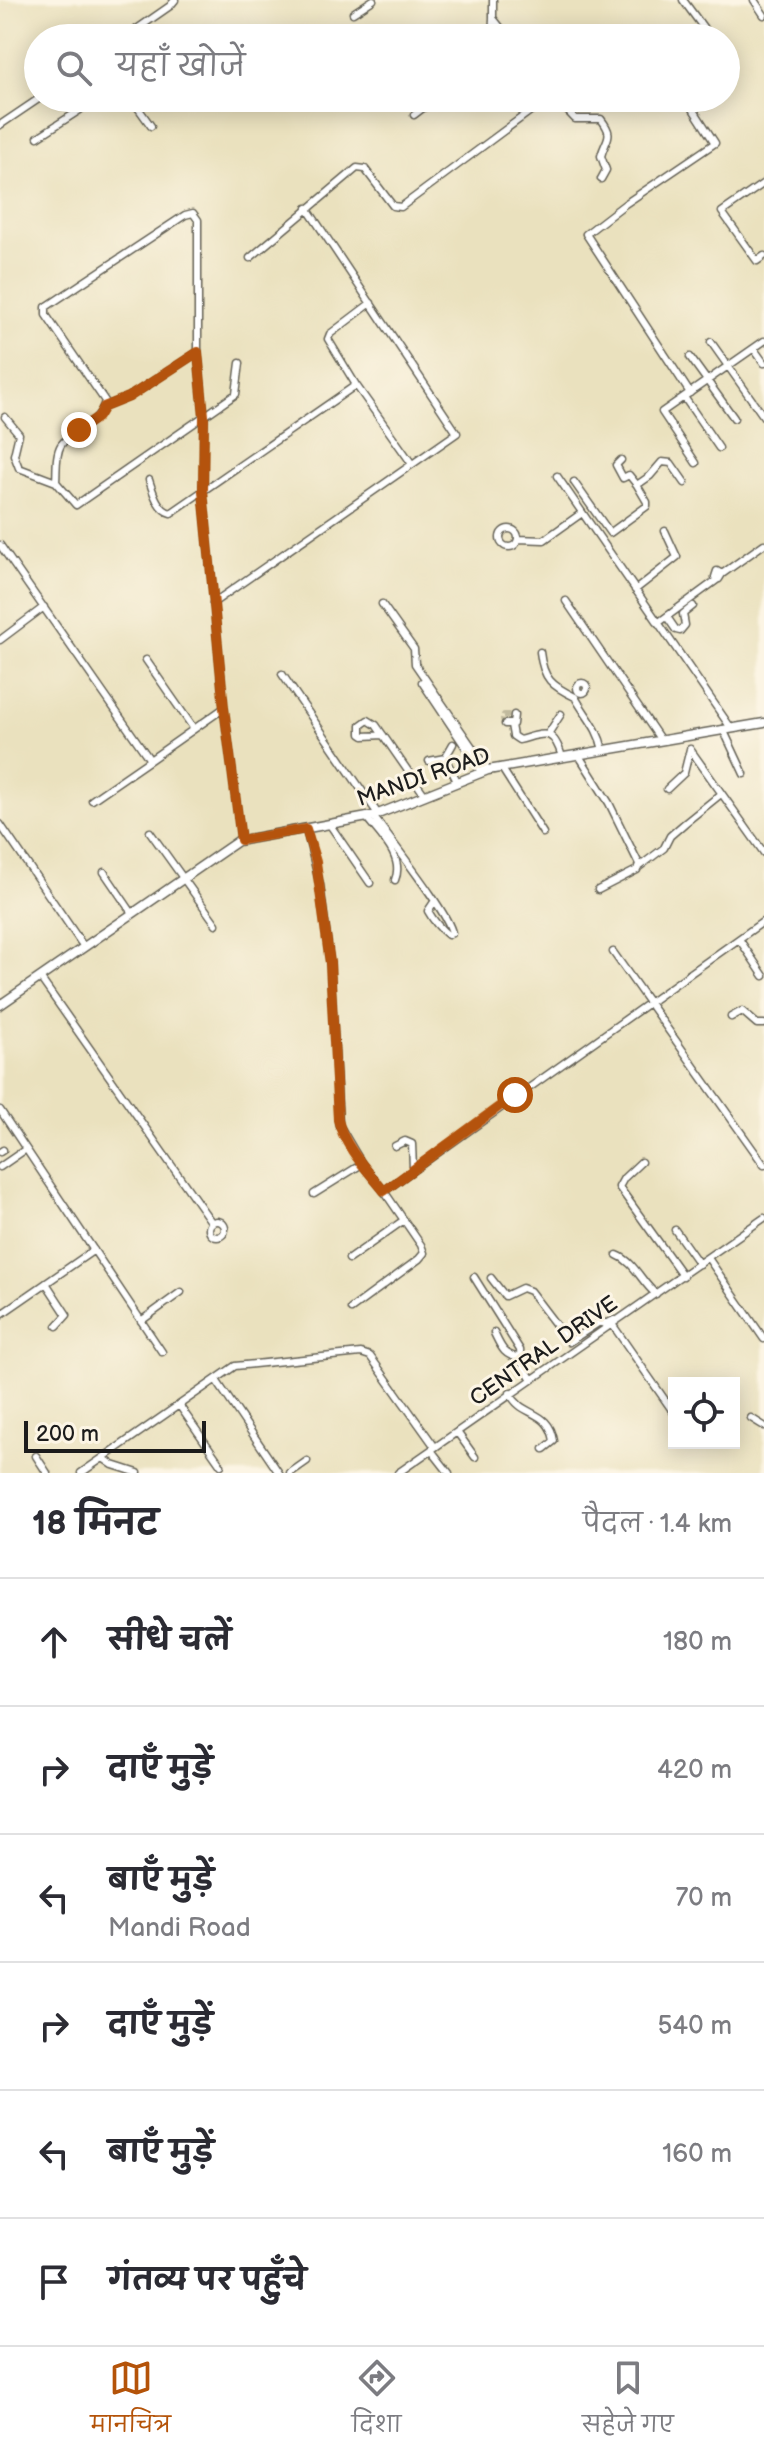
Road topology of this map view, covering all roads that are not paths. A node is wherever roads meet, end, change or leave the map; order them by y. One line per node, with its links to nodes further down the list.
1 (175, 0): 9 (street)
2 (373, 0): 6 (street)
3 (493, 0): 8 (street)
4 (683, 0): 12 (street)
5 (754, 0): 7 (street)
6 (353, 13)
7 (764, 15)
8 (493, 18): 10 (street); 11 (street)
9 (143, 24)
10 (493, 24)
11 (498, 24)
12 (701, 24)
13 (24, 109): 21 (street)
14 (77, 112): 23 (street)
15 (141, 112): 22 (street)
16 (418, 112): 20 (street)
17 (529, 112): 26 (street)
18 (568, 112): 24 (street)
19 (695, 112): 40 (street)
20 (414, 115)
21 (0, 125)
22 (151, 126)
23 (38, 137)
24 (601, 179)
25 (764, 183): 27 (street)
26 (307, 208): 28 (street); 29 (street)
27 (764, 256)
28 (250, 258)
29 (371, 303): 39 (street); 49 (street)
30 (764, 341): 32 (street)
31 (711, 342): 37 (street)
32 (754, 349): 36 (street); 37 (street)
33 (198, 352): 41 (street); 41 (street); 42 (street)
34 (690, 357): 38 (street)
35 (240, 363): 42 (street)
36 (764, 363)
37 (728, 367): 38 (street); 44 (street)
38 (708, 381): 40 (street); 45 (street)
39 (356, 385): 49 (street); 56 (street)
40 (687, 395): 46 (street); 48 (street)
41 (104, 407): 52 (street)
42 (204, 416): 52 (street); 56 (street)
43 (5, 417): 52 (street)
44 (764, 417)
45 (734, 418)
46 (719, 448)
47 (621, 460): 55 (street)
48 (696, 463)
49 (412, 464): 66 (street)
50 (557, 476): 58 (street)
51 (149, 480): 56 (street)
52 (56, 482)
53 (574, 482): 57 (street)
54 (685, 483): 55 (street)
55 (637, 485): 57 (street)
56 (203, 491): 66 (street)
57 (584, 496): 58 (street)
58 (574, 503): 59 (street)
59 (582, 513): 61 (street); 64 (street)
60 (665, 531): 64 (street)
61 (518, 539)
62 (764, 544): 70 (street)
63 (0, 545): 69 (street)
64 (635, 590): 71 (street)
65 (566, 601): 85 (street)
66 (213, 603): 77 (street)
67 (382, 604): 94 (street)
68 (693, 606): 70 (street)
69 (44, 607): 72 (street); 91 (street)
70 (667, 617): 71 (street)
71 (658, 623): 81 (street)
72 (0, 640)
73 (540, 652): 87 (street)
74 (146, 660): 82 (street)
75 (282, 674): 101 (street)
76 (422, 682): 94 (street)
77 (224, 708): 82 (street); 107 (street)
78 (561, 714): 83 (street)
79 (514, 715): 83 (street)
80 (764, 723): 81 (street, MANDI ROAD)
81 (727, 728): 85 (street, MANDI ROAD); 95 (street)
82 (194, 729): 91 (street)
83 (548, 734): 89 (street)
84 (383, 735): 98 (street)
85 (660, 739): 87 (street, MANDI ROAD)
86 (453, 744): 90 (street)
87 (603, 750): 88 (street, MANDI ROAD)
88 (578, 754): 89 (street, MANDI ROAD); 109 (street)
89 (562, 757): 93 (street, MANDI ROAD)
90 (445, 758): 92 (street); 96 (street)
91 (150, 760): 100 (street)
92 (429, 761)
93 (501, 767): 94 (street, MANDI ROAD); 106 (street)
94 (485, 771): 96 (street, MANDI ROAD)
95 (744, 774)
96 (457, 781): 98 (street, MANDI ROAD)
97 (667, 789): 99 (street)
98 (424, 794): 101 (street, MANDI ROAD)
99 (721, 794): 108 (street); 109 (street)
100 (92, 800)
101 (372, 816): 103 (street, MANDI ROAD); 112 (street); 115 (street)
102 (0, 824): 120 (street)
103 (330, 825): 104 (street, MANDI ROAD); 113 (street)
104 (306, 829): 107 (street, MANDI ROAD); 132 (street)
105 (150, 832): 111 (street)
106 (543, 833)
107 (241, 840): 111 (street, MANDI ROAD)
108 (764, 853)
109 (639, 867): 114 (street)
110 (104, 872): 116 (street)
111 (182, 878): 116 (street, MANDI ROAD); 118 (street)
112 (395, 880)
113 (370, 883)
114 (598, 890)
115 (434, 902): 115 (street)
116 (132, 913): 120 (street, MANDI ROAD)
117 (764, 921): 119 (street)
118 (216, 924)
119 (739, 939): 122 (street); 124 (street)
120 (84, 947): 123 (street, MANDI ROAD)
121 (613, 952): 124 (street)
122 (764, 976)
123 (41, 979): 125 (street, MANDI ROAD); 140 (street)
124 (650, 1002): 133 (street); 135 (street)
125 (0, 1005)
126 (731, 1017): 127 (street)
127 (764, 1024)
128 (0, 1110): 130 (street)
129 (395, 1146): 135 (street)
130 (26, 1149): 134 (street); 142 (street)
131 (641, 1162): 147 (street)
132 (362, 1164): 136 (street); 137 (street)
133 (764, 1165)
134 (0, 1167)
135 (413, 1168): 136 (street)
136 (384, 1191): 139 (street)
137 (314, 1194)
138 (764, 1218): 144 (street, CENTRAL DRIVE)
139 (404, 1220): 145 (street); 153 (street)
140 (212, 1223)
141 (675, 1230): 146 (street)
142 (94, 1250): 150 (street); 156 (street)
143 (617, 1255): 152 (street)
144 (708, 1258): 146 (street, CENTRAL DRIVE); 160 (street)
145 (349, 1259)
146 (699, 1264): 147 (street, CENTRAL DRIVE)
147 (683, 1276): 152 (street, CENTRAL DRIVE)
148 (474, 1277): 162 (street)
149 (491, 1278): 155 (street)
150 (46, 1283): 154 (street); 158 (street)
151 (181, 1292): 156 (street)
152 (656, 1294): 155 (street, CENTRAL DRIVE)
153 (351, 1309)
154 (0, 1315)
155 (624, 1316): 157 (street, CENTRAL DRIVE)
156 (141, 1321): 161 (street)
157 (612, 1324): 163 (street, CENTRAL DRIVE); 166 (street)
158 (57, 1326)
159 (494, 1333): 162 (street)
160 (764, 1339)
161 (162, 1352)
162 (519, 1357): 163 (street)
163 (531, 1378): 165 (street, CENTRAL DRIVE)
164 (216, 1380): 167 (street); 171 (street); 181 (street)
165 (510, 1393): 170 (street, CENTRAL DRIVE); 172 (street)
166 (668, 1404)
167 (179, 1405): 175 (street); 177 (street)
168 (751, 1418): 169 (street)
169 (764, 1426)
170 (457, 1432): 171 (street, CENTRAL DRIVE); 174 (street)
171 (433, 1448): 183 (street, CENTRAL DRIVE); 184 (street)
172 (544, 1449)
173 (36, 1456): 178 (street)
174 (475, 1457)
175 (103, 1458): 179 (street); 180 (street)
176 (307, 1461): 182 (street)
177 (221, 1465)
178 (47, 1473)
179 (81, 1473)
180 (138, 1473)
181 (279, 1473)
182 (290, 1473)
183 (398, 1473)
184 (449, 1473)

